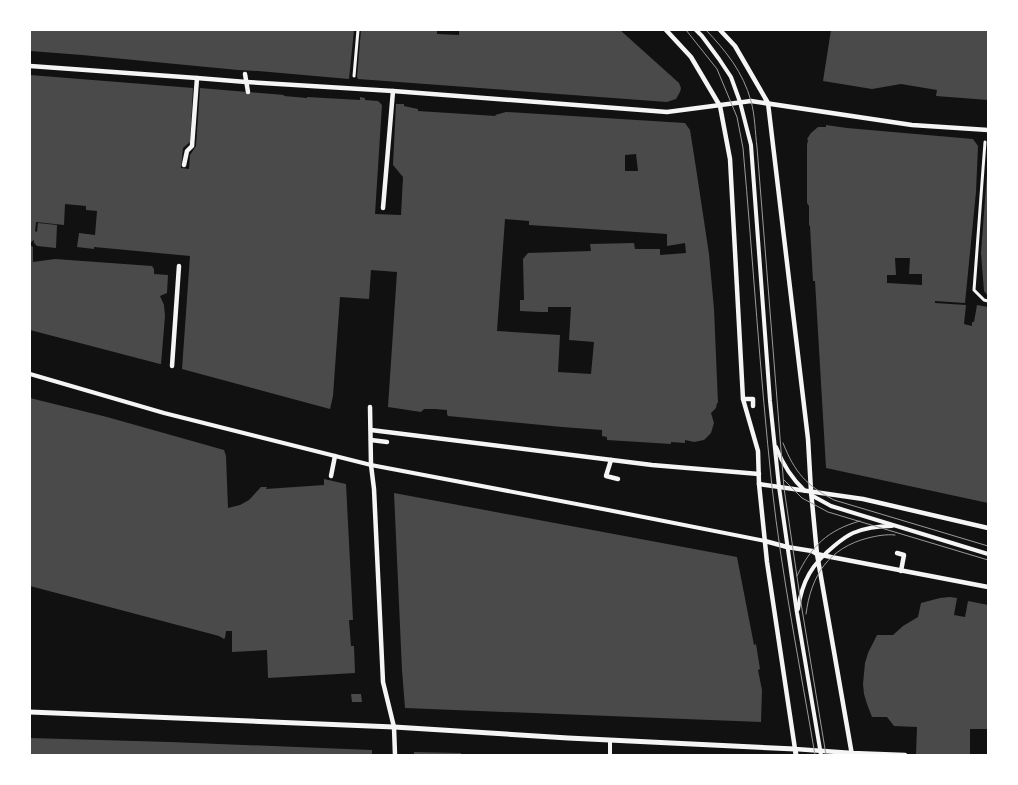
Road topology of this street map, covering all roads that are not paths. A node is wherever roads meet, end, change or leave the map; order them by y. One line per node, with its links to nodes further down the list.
1 (666, 30): 12 (street)
2 (696, 30): 10 (lane)
3 (720, 30): 11 (street)
4 (30, 66): 6 (street)
5 (245, 74): 7 (street)
6 (197, 78): 7 (street); 14 (street)
7 (246, 82): 8 (street); 9 (street)
8 (393, 91): 12 (street); 15 (street)
9 (248, 92)
10 (740, 102): 11 (street); 12 (street); 25 (lane)
11 (768, 103): 13 (street); 35 (street)
12 (720, 106): 19 (street)
13 (987, 130)
14 (184, 165)
15 (383, 208)
16 (179, 266): 17 (street)
17 (172, 366)
18 (30, 374): 26 (lane)
19 (743, 400): 20 (street); 29 (street)
20 (753, 406)
21 (370, 407): 22 (street)
22 (371, 430): 23 (street); 27 (street)
23 (371, 440): 24 (street); 28 (street)
24 (387, 442)
25 (774, 443): 33 (lane); 34 (lane)
26 (336, 456): 28 (lane); 30 (street)
27 (611, 460): 29 (street); 31 (street)
28 (371, 465): 38 (lane); 49 (street)
29 (759, 474): 32 (street)
30 (331, 476)
31 (618, 479)
32 (759, 484): 33 (street); 38 (street)
33 (779, 487): 34 (street); 39 (lane)
34 (804, 490): 35 (street)
35 (811, 493): 36 (lane); 37 (street); 41 (street)
36 (894, 526): 42 (lane); 43 (lane)
37 (988, 528)
38 (765, 541): 39 (street); 51 (street)
39 (787, 547): 41 (street); 47 (lane)
40 (897, 553): 45 (street)
41 (817, 554): 43 (street); 44 (street)
42 (988, 554)
43 (822, 555): 44 (lane); 45 (street)
44 (818, 560): 47 (lane); 53 (street)
45 (901, 571): 46 (street)
46 (988, 588)
47 (797, 613): 52 (lane)
48 (30, 712): 49 (street)
49 (394, 727): 50 (street); 54 (street)
50 (610, 740): 51 (street); 55 (lane)
51 (794, 748): 52 (street); 56 (street)
52 (820, 753): 53 (street)
53 (852, 754): 57 (street)
54 (395, 755)
55 (610, 755)
56 (796, 755)
57 (905, 755)

